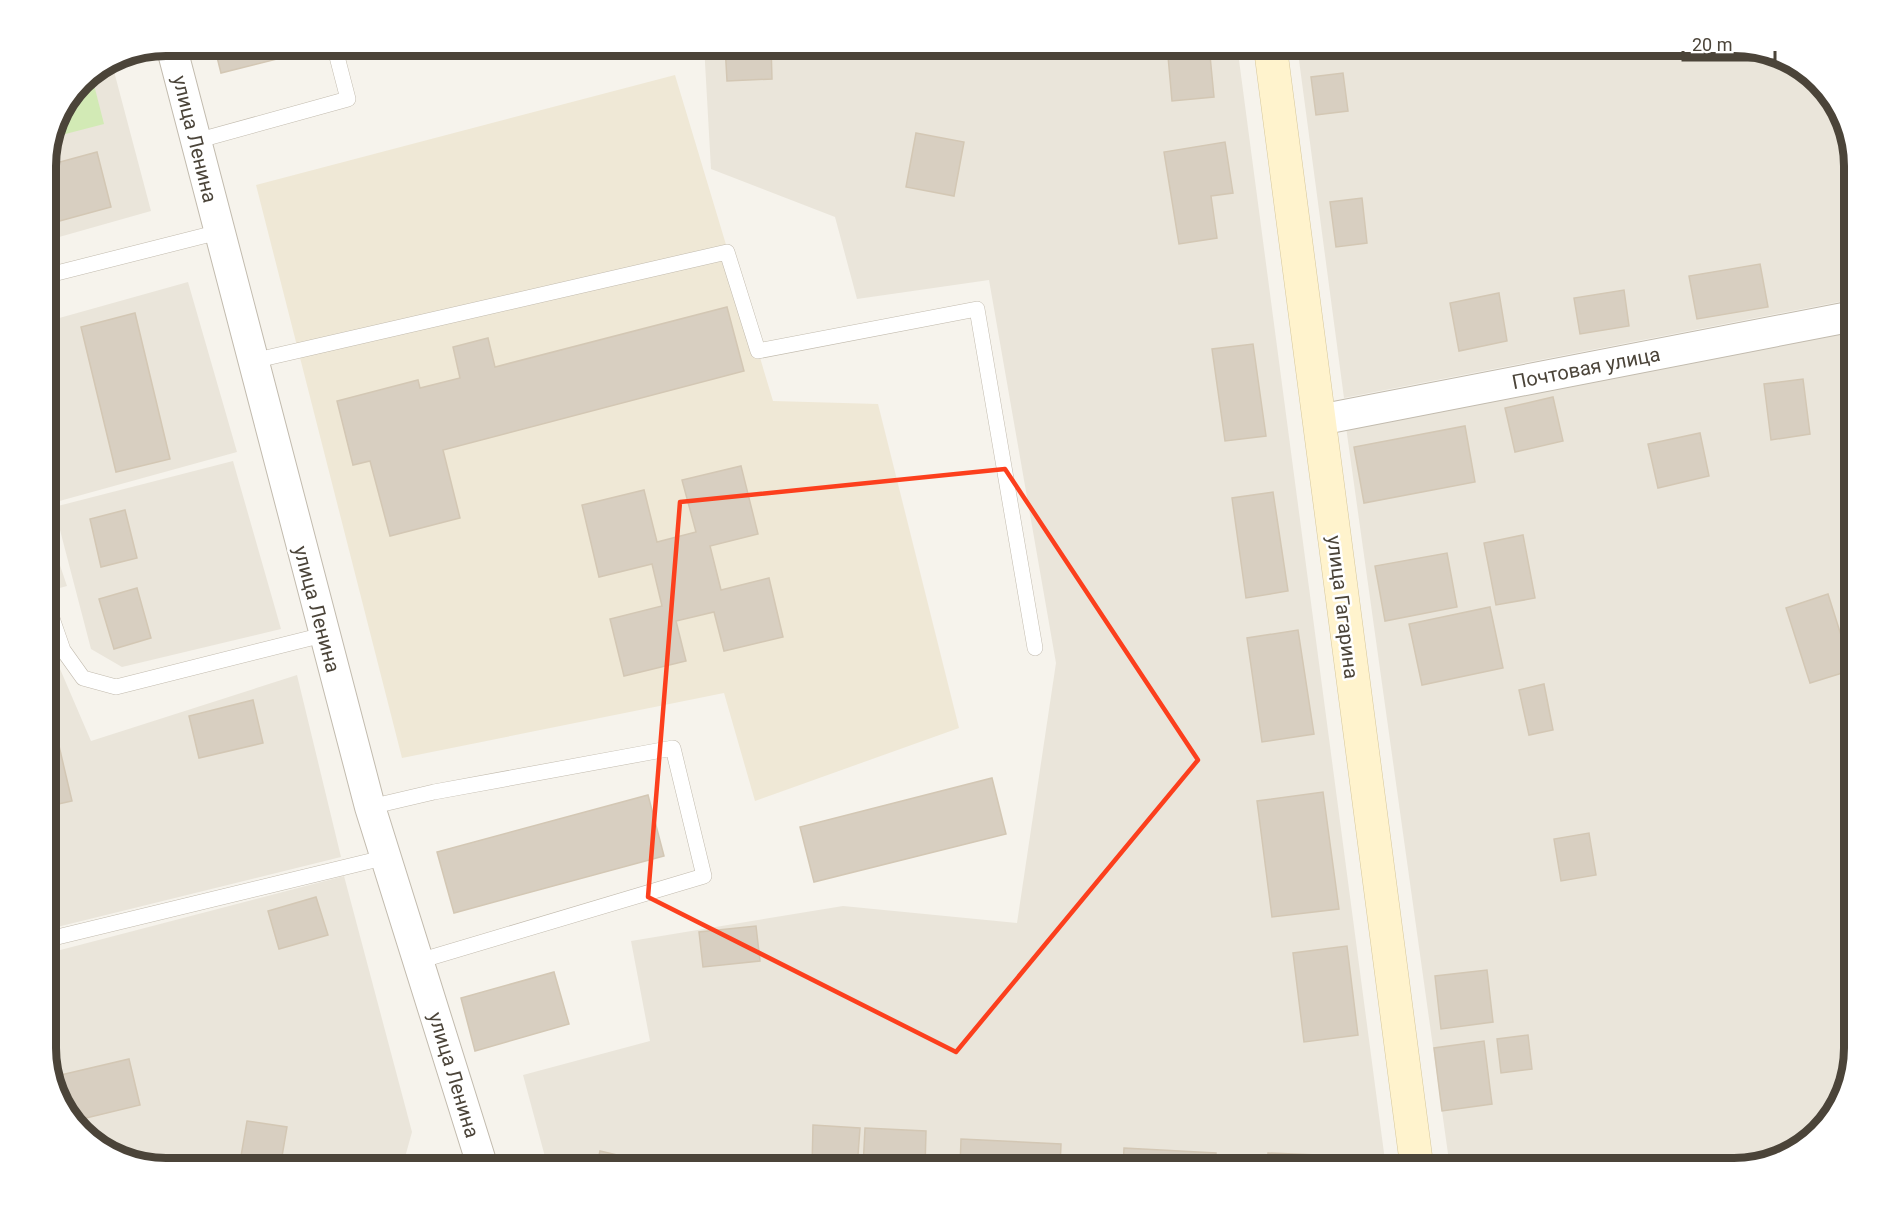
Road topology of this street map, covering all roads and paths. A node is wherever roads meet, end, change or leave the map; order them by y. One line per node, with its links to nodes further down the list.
1 (174, 56): 4 (street, улица Ленина)
2 (337, 56): 4 (lane)
3 (1271, 56): 9 (street, улица Гагарина)
4 (196, 141): 5 (street, улица Ленина)
5 (219, 232): 6 (lane); 8 (street, улица Ленина)
6 (56, 273)
7 (1844, 318): 9 (street, Почтовая улица)
8 (253, 361): 11 (street, улица Ленина); 12 (lane)
9 (1319, 420): 18 (street, улица Гагарина)
10 (56, 628): 11 (lane)
11 (323, 635): 13 (street, улица Ленина)
12 (1035, 648)
13 (370, 807): 14 (street, улица Ленина); 16 (lane)
14 (387, 857): 15 (lane); 16 (street, улица Ленина)
15 (56, 937)
16 (419, 962): 17 (street, улица Ленина)
17 (480, 1158)
18 (1416, 1158)

